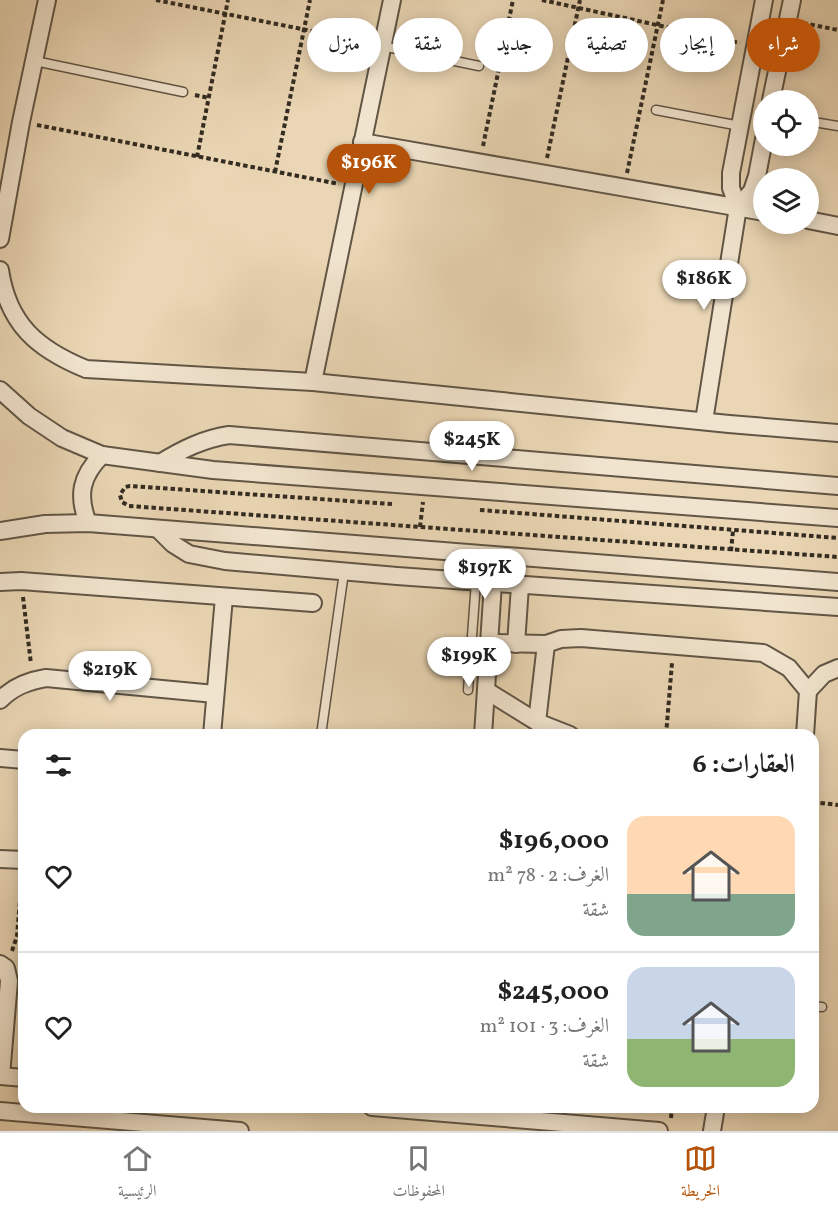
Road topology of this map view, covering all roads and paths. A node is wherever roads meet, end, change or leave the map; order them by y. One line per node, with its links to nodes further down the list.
1 (47, 0): 22 (street)
2 (156, 0): 13 (path)
3 (228, 0): 13 (path)
4 (310, 0): 18 (path)
5 (392, 0): 21 (street)
6 (513, 0): 36 (path)
7 (542, 0): 12 (path)
8 (580, 0): 12 (path)
9 (663, 0): 16 (path)
10 (764, 0): 14 (street)
11 (792, 0): 15 (street)
12 (579, 8): 16 (path); 38 (path)
13 (226, 14): 18 (path); 35 (path)
14 (760, 18)
15 (788, 18)
16 (658, 25): 20 (path); 40 (path)
17 (820, 26): 19 (path)
18 (304, 30): 21 (path); 37 (path)
19 (838, 30)
20 (747, 44)
21 (382, 46): 23 (lane); 33 (street)
22 (34, 61): 27 (lane); 29 (street)
23 (475, 65)
24 (749, 72): 31 (street)
25 (777, 72): 26 (street)
26 (773, 90)
27 (183, 92)
28 (656, 110): 31 (lane)
29 (21, 122): 35 (path); 45 (street)
30 (819, 123): 32 (lane)
31 (740, 126): 41 (street)
32 (838, 126)
33 (362, 142): 36 (street); 39 (street)
34 (761, 156): 41 (street)
35 (197, 157): 37 (path)
36 (480, 163): 38 (street)
37 (275, 172): 39 (path)
38 (543, 174): 40 (street)
39 (353, 187): 47 (street)
40 (624, 188): 41 (street)
41 (738, 207): 42 (street); 49 (street)
42 (753, 210)
43 (819, 222): 44 (street)
44 (838, 226)
45 (0, 239)
46 (0, 270): 47 (street)
47 (313, 382): 49 (street)
48 (0, 390): 51 (street)
49 (704, 421): 50 (street)
50 (838, 433)
51 (102, 455): 52 (street); 62 (street)
52 (160, 463): 53 (street); 54 (street)
53 (425, 486): 57 (path); 60 (street)
54 (838, 486)
55 (399, 504): 63 (path)
56 (411, 505): 57 (path)
57 (423, 506): 58 (path); 63 (path)
58 (434, 507)
59 (470, 510): 66 (path)
60 (735, 510): 61 (street); 66 (path)
61 (838, 518)
62 (88, 523): 64 (street); 65 (street)
63 (420, 525): 68 (path); 69 (path)
64 (158, 529): 68 (street); 72 (street)
65 (0, 531)
66 (733, 531): 67 (path); 69 (path)
67 (838, 538)
68 (417, 549): 71 (street)
69 (731, 549): 70 (path); 73 (path)
70 (838, 557)
71 (690, 571): 73 (street); 81 (street)
72 (344, 572): 76 (street); 97 (lane)
73 (729, 574): 77 (street)
74 (21, 581): 75 (street); 80 (street); 89 (path)
75 (0, 582)
76 (476, 582): 78 (street); 90 (lane)
77 (838, 582)
78 (494, 584): 79 (street); 84 (street)
79 (520, 586): 81 (street); 85 (street)
80 (224, 597): 82 (street); 93 (street)
81 (688, 597): 83 (street)
82 (313, 603)
83 (838, 607)
84 (490, 643): 85 (street); 91 (street)
85 (516, 644): 86 (street)
86 (546, 644): 87 (street); 95 (street)
87 (673, 644): 92 (street); 100 (path)
88 (838, 668): 92 (street)
89 (33, 680): 93 (street); 94 (street)
90 (468, 690)
91 (486, 691): 95 (street); 98 (street)
92 (808, 691): 101 (street)
93 (215, 694): 96 (street)
94 (0, 700)
95 (537, 722): 99 (street)
96 (212, 729)
97 (322, 729)
98 (483, 729)
99 (555, 729)
100 (666, 729)
101 (805, 729)
102 (0, 758): 103 (street)
103 (18, 760)
104 (819, 803): 105 (path)
105 (838, 805)
106 (0, 859): 107 (street)
107 (18, 860)
108 (18, 925): 109 (path)
109 (0, 964): 110 (street)
110 (1, 1076): 111 (street)
111 (18, 1077)
112 (0, 1111): 113 (street)
113 (18, 1112)
114 (24, 1113): 117 (street)
115 (444, 1113): 118 (street)
116 (715, 1113): 119 (street)
117 (240, 1131)
118 (659, 1131)
119 (712, 1131)

